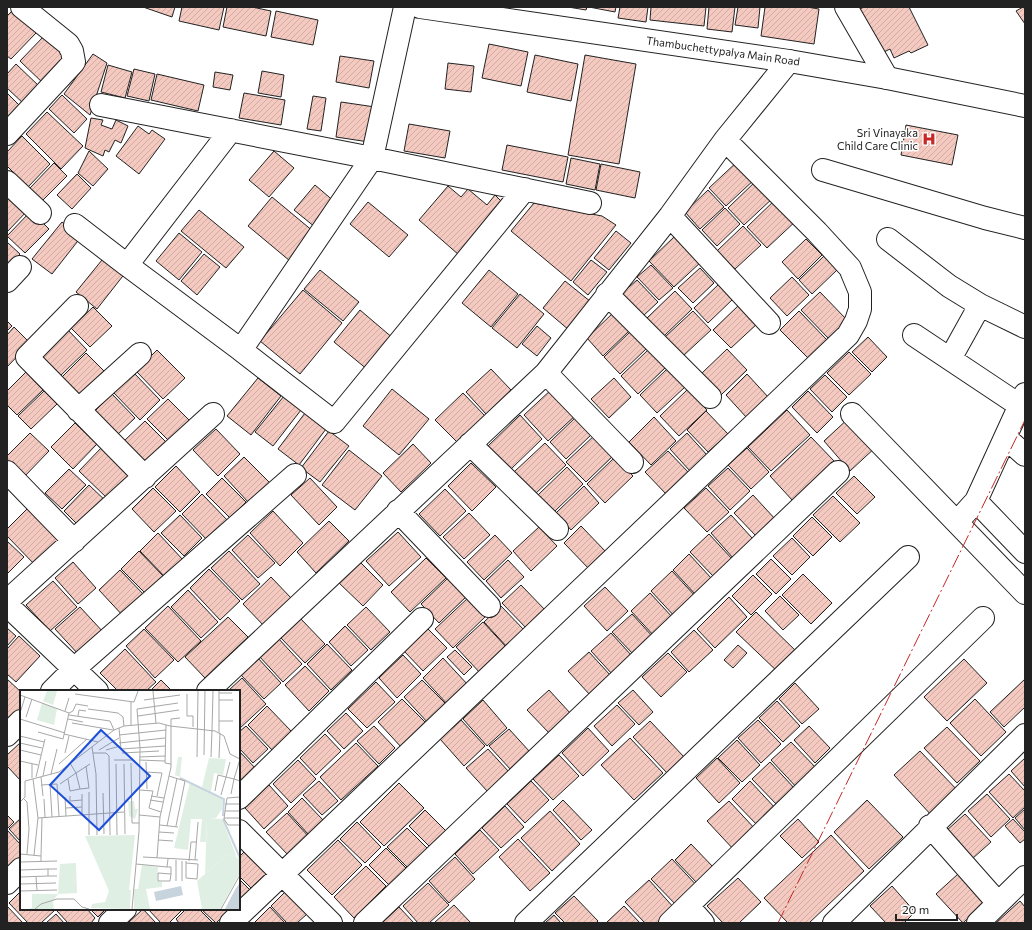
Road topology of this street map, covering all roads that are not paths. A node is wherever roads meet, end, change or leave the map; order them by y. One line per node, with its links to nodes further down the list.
1 (22, 7): 10 (street)
2 (405, 7): 12 (street)
3 (420, 7): 5 (street, Thambuchettypalya Main Road)
4 (846, 7): 6 (street)
5 (789, 61): 6 (street, Thambuchettypalya Main Road); 11 (street)
6 (887, 78): 8 (street, Thambuchettypalya Main Road)
7 (101, 105): 9 (street)
8 (1025, 106)
9 (231, 130): 12 (street); 22 (street)
10 (7, 134)
11 (725, 140): 18 (street); 70 (street)
12 (372, 158): 15 (street); 29 (street)
13 (823, 170): 20 (street)
14 (7, 182): 17 (street)
15 (525, 189): 16 (street); 29 (street)
16 (590, 203)
17 (40, 213)
18 (670, 216): 23 (street); 26 (street)
19 (75, 224): 22 (street)
20 (1025, 228)
21 (888, 239): 24 (street)
22 (127, 265): 29 (street)
23 (607, 294): 32 (street); 33 (street)
24 (980, 305): 27 (street); 31 (street)
25 (77, 306): 35 (street)
26 (769, 323)
27 (1025, 327)
28 (914, 335): 31 (street)
29 (241, 350)
30 (140, 354): 35 (street)
31 (950, 359): 34 (street)
32 (546, 372): 39 (street); 41 (street)
33 (710, 398)
34 (1022, 400): 38 (street)
35 (78, 410): 45 (street)
36 (213, 414): 45 (street)
37 (852, 414): 48 (street)
38 (1006, 438): 40 (street); 46 (street)
39 (470, 444): 47 (street); 49 (street)
40 (1025, 455)
41 (632, 462)
42 (7, 472): 50 (street)
43 (838, 472): 79 (street)
44 (295, 475): 59 (street)
45 (145, 477): 50 (street)
46 (976, 501): 48 (street); 51 (street)
47 (398, 511): 56 (street); 62 (street)
48 (957, 522): 53 (street)
49 (557, 529)
50 (74, 541): 54 (street)
51 (1025, 552)
52 (908, 557): 80 (street)
53 (1025, 593)
54 (7, 601)
55 (7, 606): 59 (street)
56 (489, 606)
57 (983, 618): 74 (street)
58 (422, 619): 66 (street)
59 (74, 669): 60 (street); 61 (street)
60 (53, 690)
61 (96, 690)
62 (209, 690)
63 (20, 722): 64 (street)
64 (7, 735)
65 (1025, 735): 67 (street)
66 (240, 797)
67 (930, 826): 73 (street); 83 (street)
68 (240, 832): 70 (street)
69 (20, 870): 72 (street)
70 (282, 874): 77 (street); 78 (street)
71 (1025, 877): 73 (street)
72 (7, 882)
73 (998, 903): 84 (street)
74 (688, 906): 81 (street); 82 (street)
75 (124, 910): 76 (street)
76 (110, 923)
77 (231, 923)
78 (332, 923)
79 (365, 923)
80 (526, 923)
81 (670, 923)
82 (703, 923)
83 (834, 923)
84 (978, 923)

